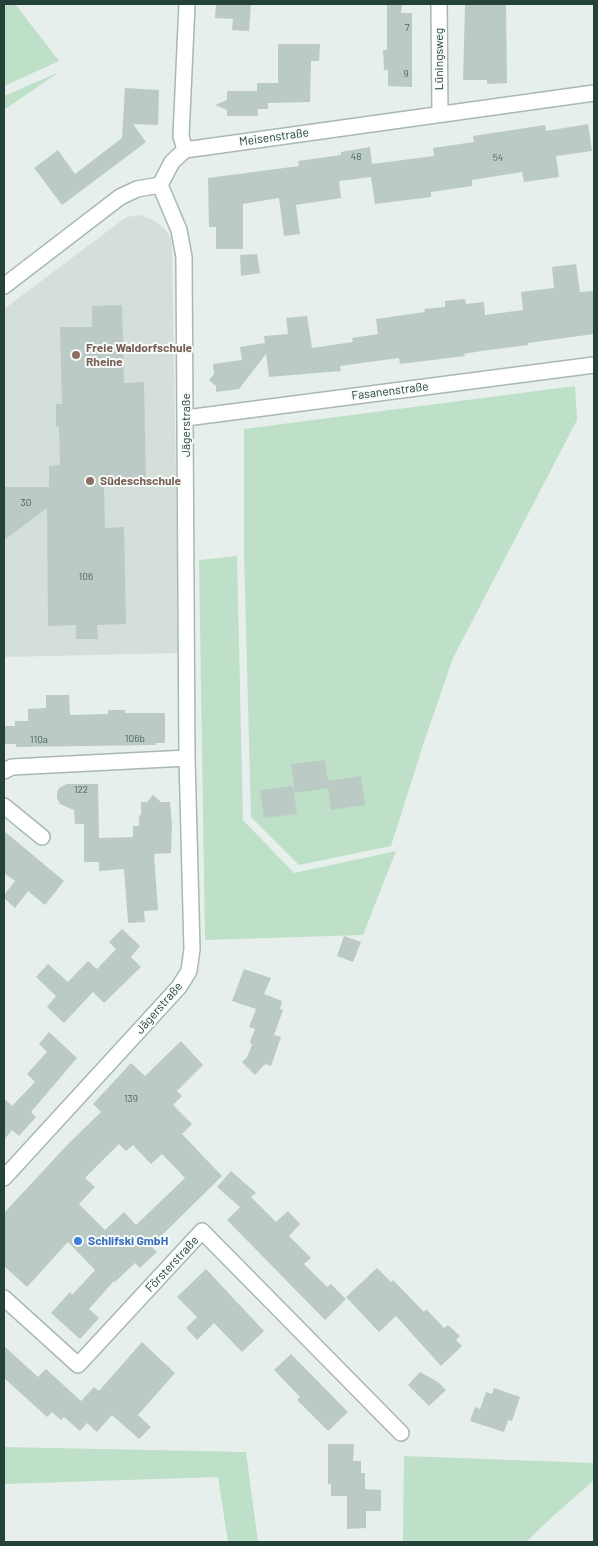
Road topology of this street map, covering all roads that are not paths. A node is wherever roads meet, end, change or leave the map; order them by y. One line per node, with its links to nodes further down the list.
1 (188, 4): 5 (street)
2 (439, 4): 4 (street, Lüningsweg)
3 (594, 92): 4 (street, Meisenstraße)
4 (440, 114): 5 (street, Meisenstraße)
5 (185, 150): 6 (street)
6 (160, 185): 7 (street); 9 (street, Jägerstraße)
7 (4, 286)
8 (594, 365): 9 (street, Fasanenstraße)
9 (186, 418): 10 (street, Jägerstraße)
10 (188, 758): 11 (street); 14 (street, Jägerstraße)
11 (4, 771)
12 (4, 806): 13 (street)
13 (42, 837)
14 (4, 1178)
15 (4, 1298): 16 (street, Försterstraße)
16 (402, 1433)

